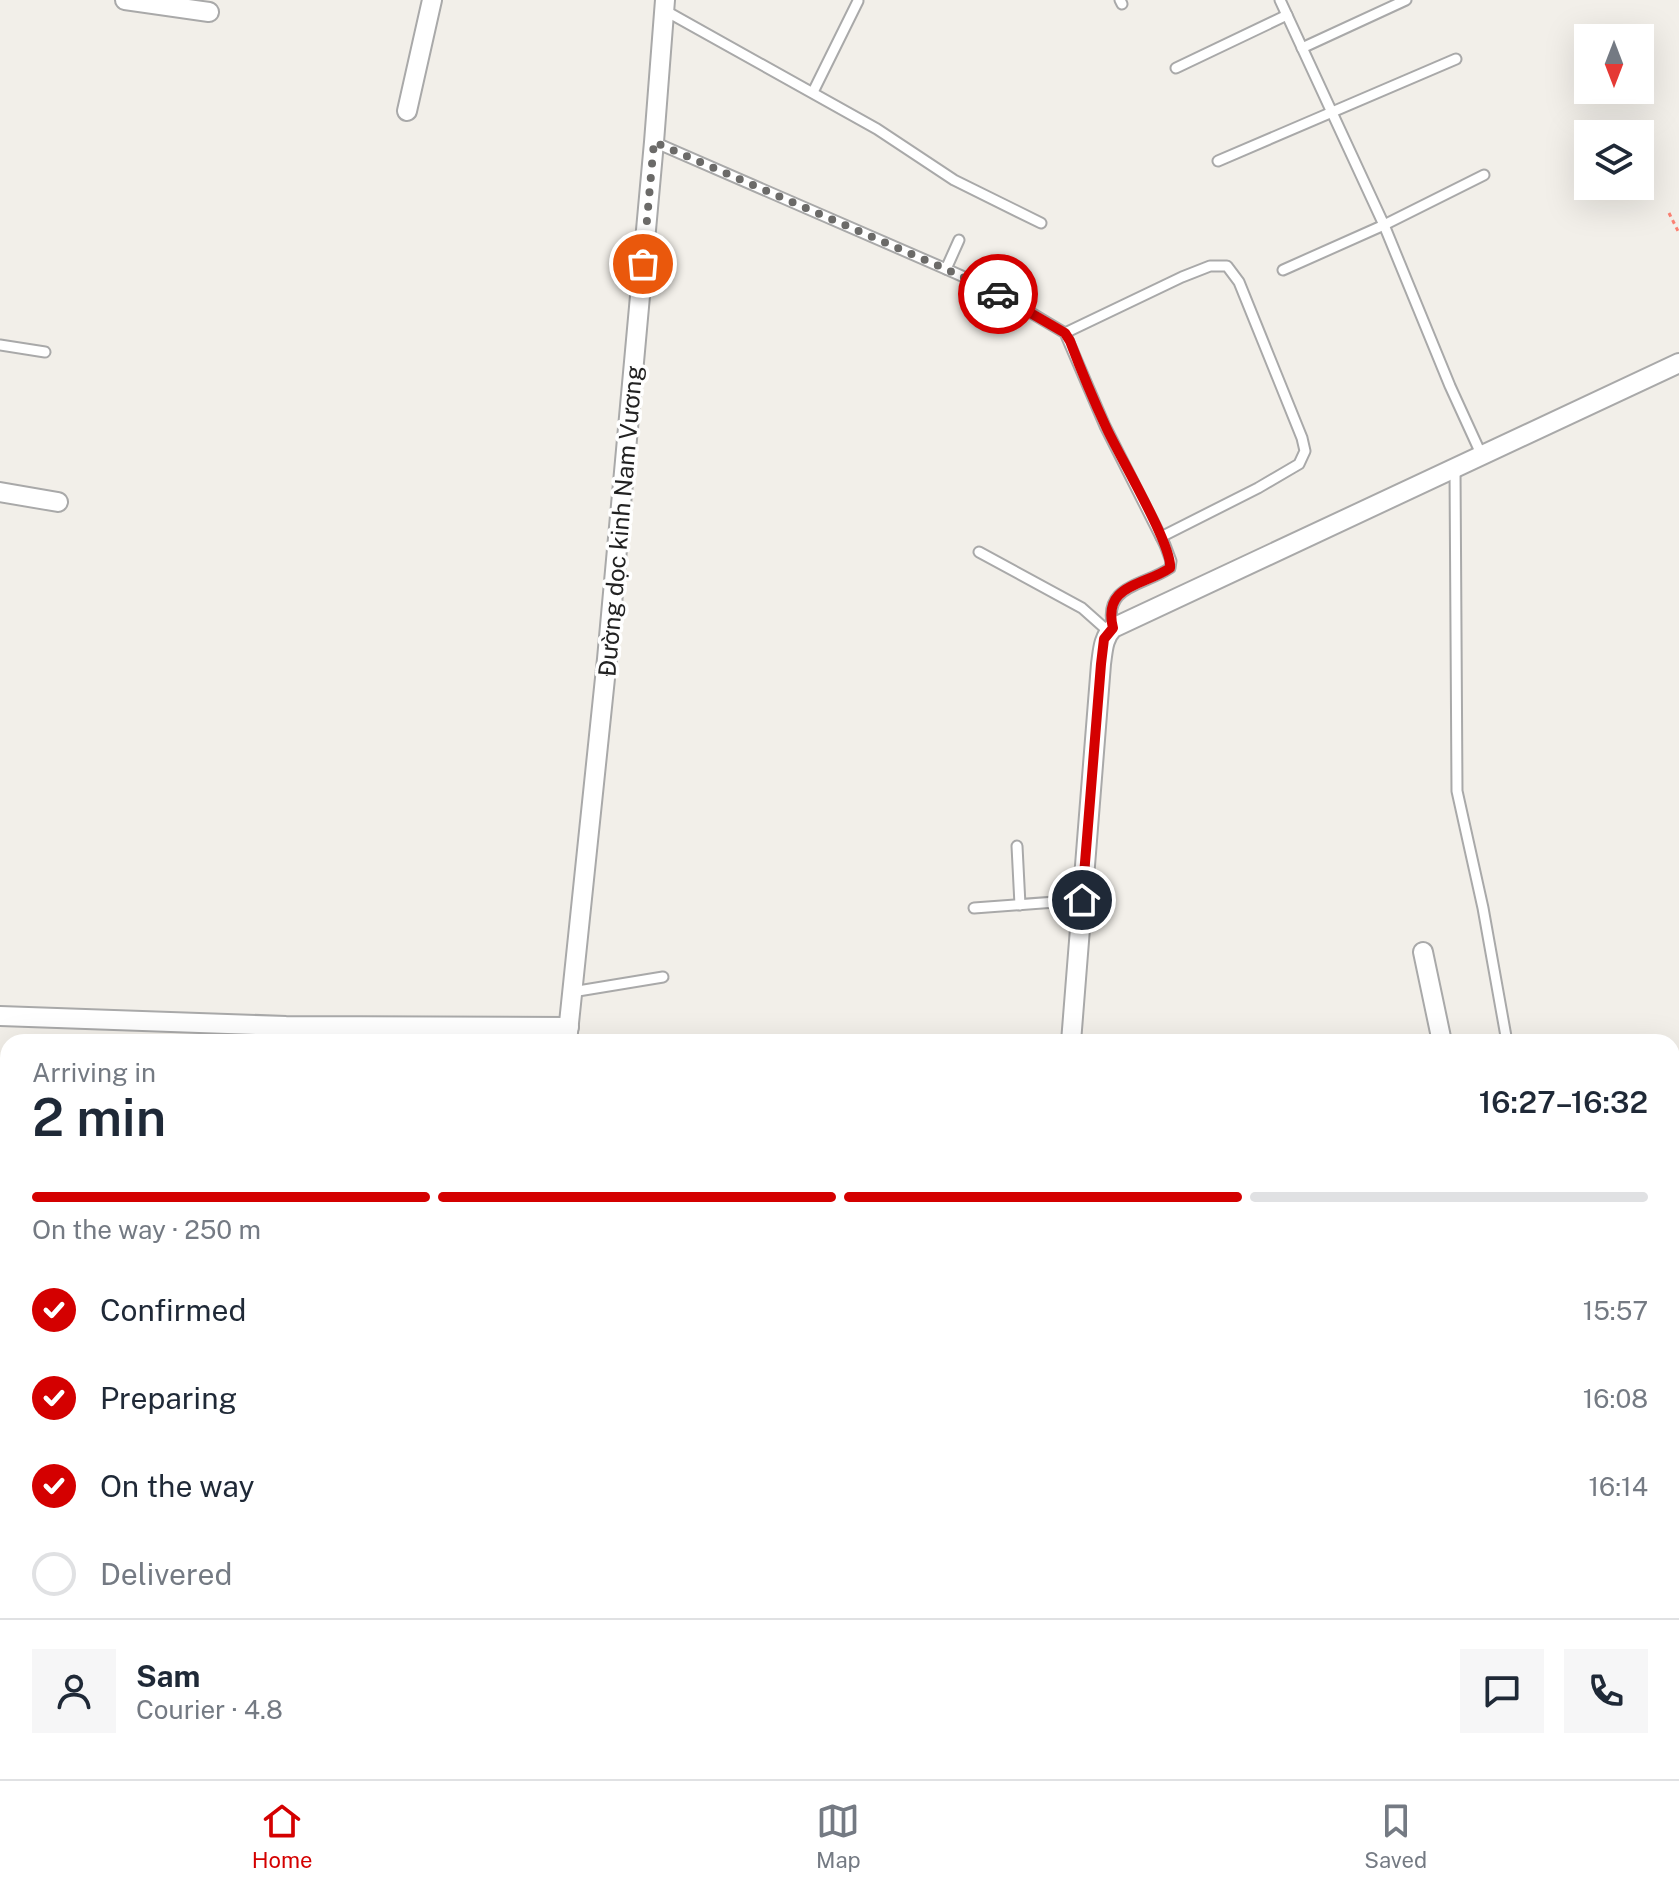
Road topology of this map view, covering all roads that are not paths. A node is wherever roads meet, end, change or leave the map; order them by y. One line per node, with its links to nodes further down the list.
1 (125, 0): 7 (street)
2 (432, 0): 13 (street)
3 (1280, 0): 8 (lane)
4 (1406, 0): 9 (lane)
5 (858, 1): 12 (lane)
6 (664, 5): 12 (lane); 15 (street, Đường dọc kinh Nam Vương)
7 (209, 12)
8 (1287, 15): 9 (lane); 11 (lane)
9 (1302, 48): 14 (lane)
10 (1456, 59): 14 (lane)
11 (1176, 68)
12 (813, 92): 18 (lane)
13 (407, 111)
14 (1333, 111): 16 (lane); 19 (lane)
15 (654, 142): 22 (lane); 42 (street, Đường dọc kinh Nam Vương)
16 (1218, 161)
17 (1484, 175): 19 (lane)
18 (1041, 223)
19 (1384, 225): 23 (lane); 29 (lane)
20 (959, 240): 22 (lane)
21 (1000, 265): 24 (lane)
22 (946, 269): 24 (lane)
23 (1283, 270)
24 (991, 289): 25 (lane)
25 (1065, 333): 33 (lane); 33 (lane)
26 (0, 345): 27 (lane)
27 (45, 352)
28 (1679, 363): 29 (street)
29 (1482, 456): 30 (street)
30 (1455, 469): 35 (street); 47 (lane)
31 (0, 492): 32 (street)
32 (58, 502)
33 (1161, 537): 35 (lane)
34 (979, 552): 35 (lane)
35 (1111, 630): 37 (street)
36 (1017, 846): 38 (lane)
37 (1082, 900): 38 (lane); 45 (street)
38 (1020, 905): 39 (lane)
39 (974, 908)
40 (1423, 952): 46 (street)
41 (663, 977): 42 (lane)
42 (572, 992): 44 (street, Đường dọc kinh Nam Vương)
43 (0, 1016): 44 (street)
44 (568, 1034)
45 (1072, 1034)
46 (1440, 1034)
47 (1506, 1034)

